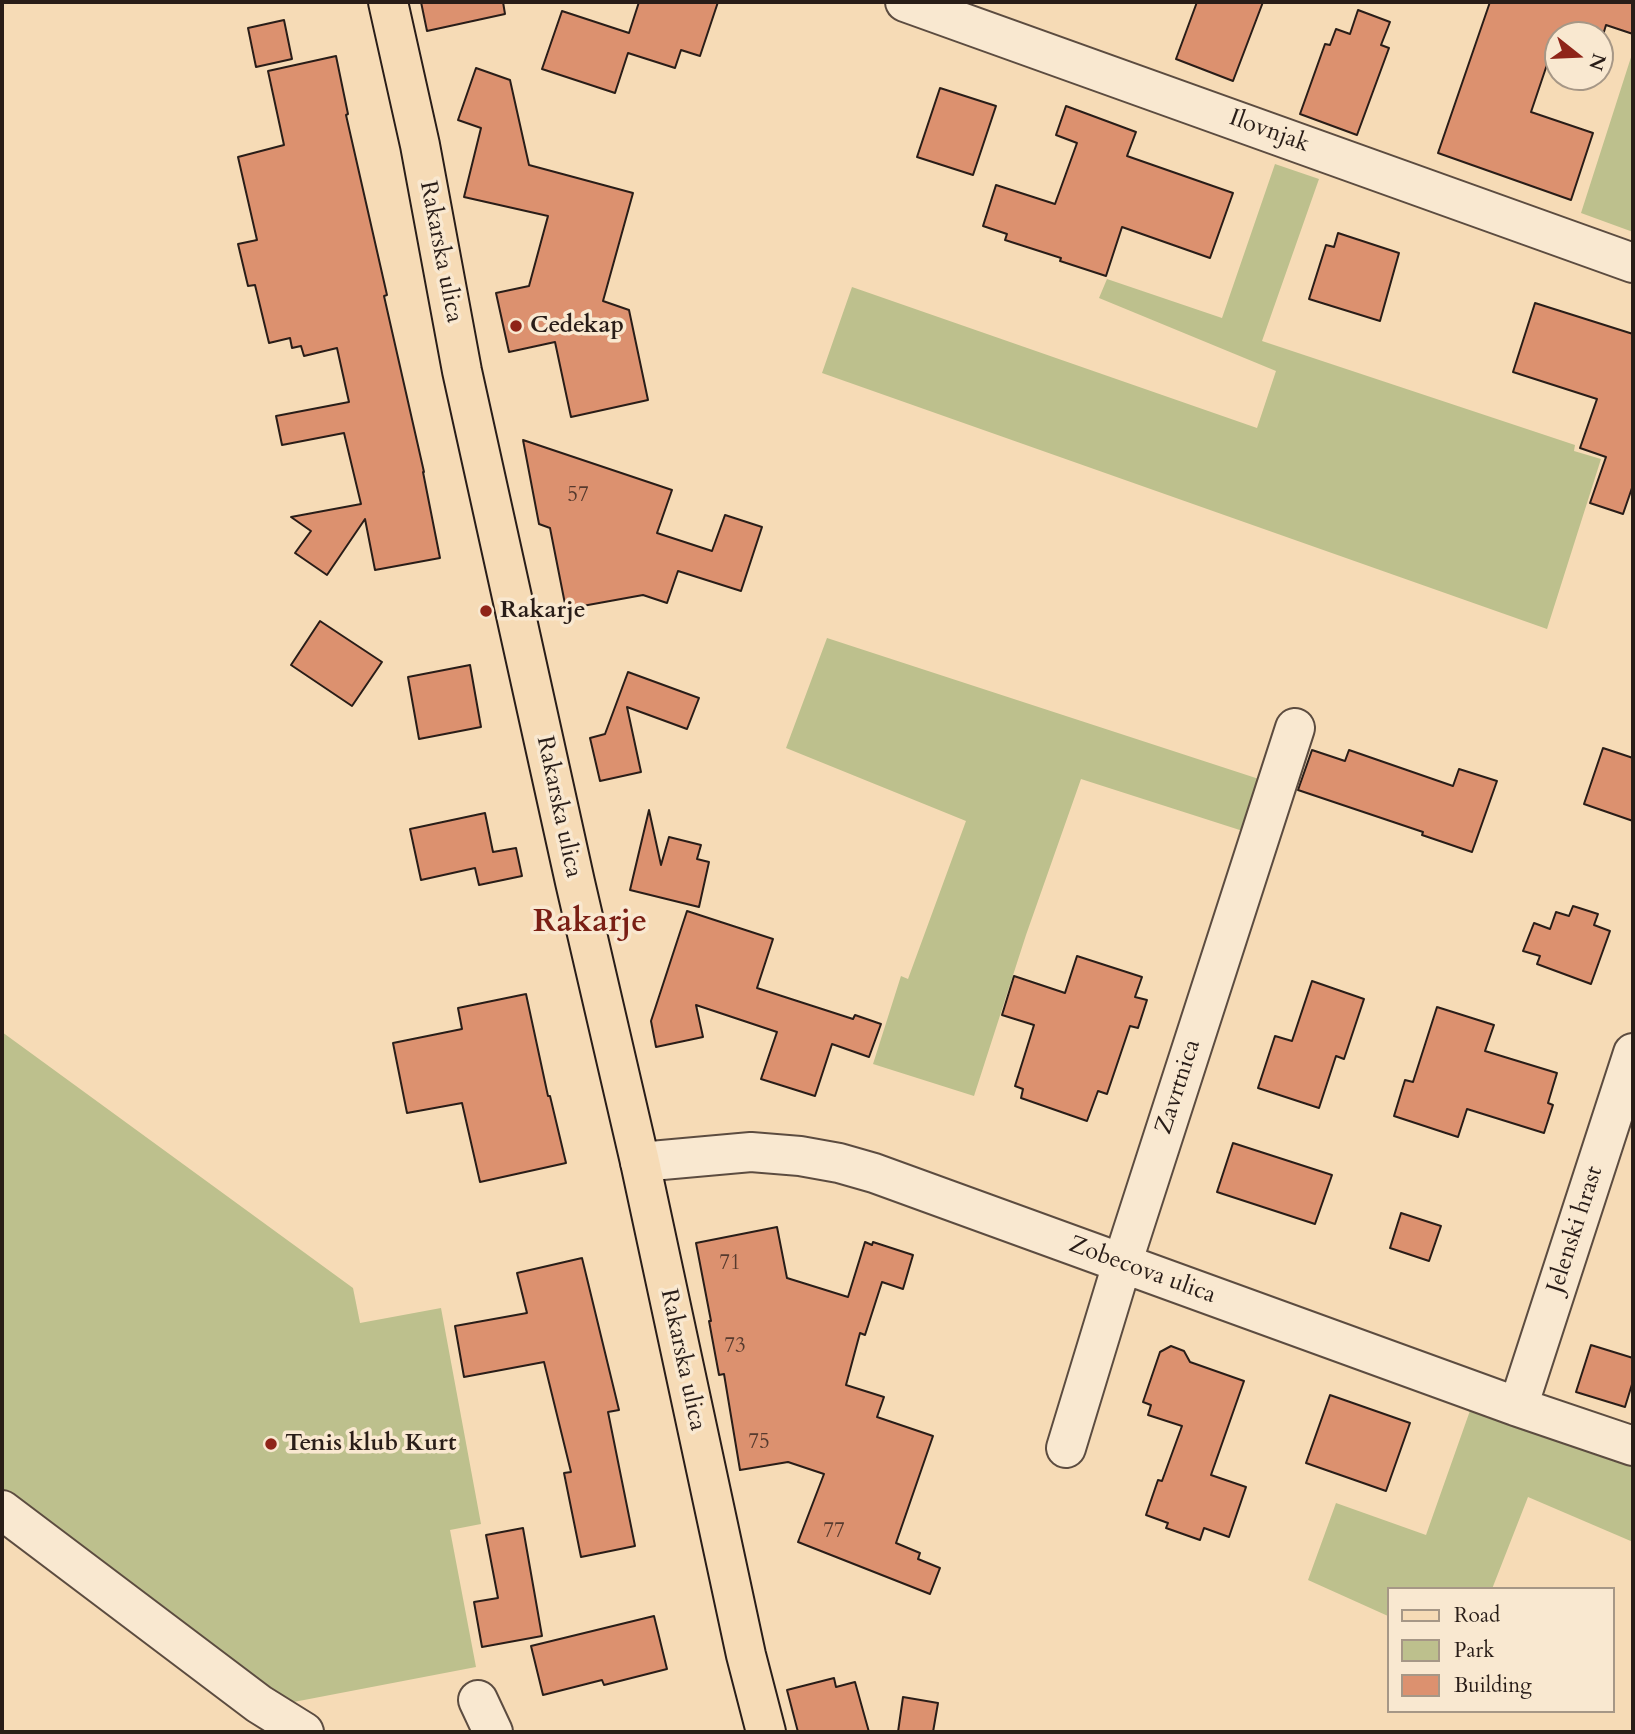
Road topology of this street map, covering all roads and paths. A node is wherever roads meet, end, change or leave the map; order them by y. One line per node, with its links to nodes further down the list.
1 (388, 2): 6 (main road, Rakarska ulica)
2 (905, 2): 3 (street, Ilovnjak)
3 (1633, 263)
4 (1295, 728): 7 (street, Zavrtnica)
5 (1633, 1053): 8 (street, Jelenski hrast)
6 (640, 1161): 7 (street, Zobecova ulica); 13 (main road, Rakarska ulica)
7 (1122, 1264): 8 (street, Zobecova ulica); 10 (street, Zavrtnica)
8 (1518, 1407): 9 (street, Zobecova ulica)
9 (1633, 1446)
10 (1066, 1448)
11 (2, 1510): 12 (street)
12 (304, 1732)
13 (766, 1732)

